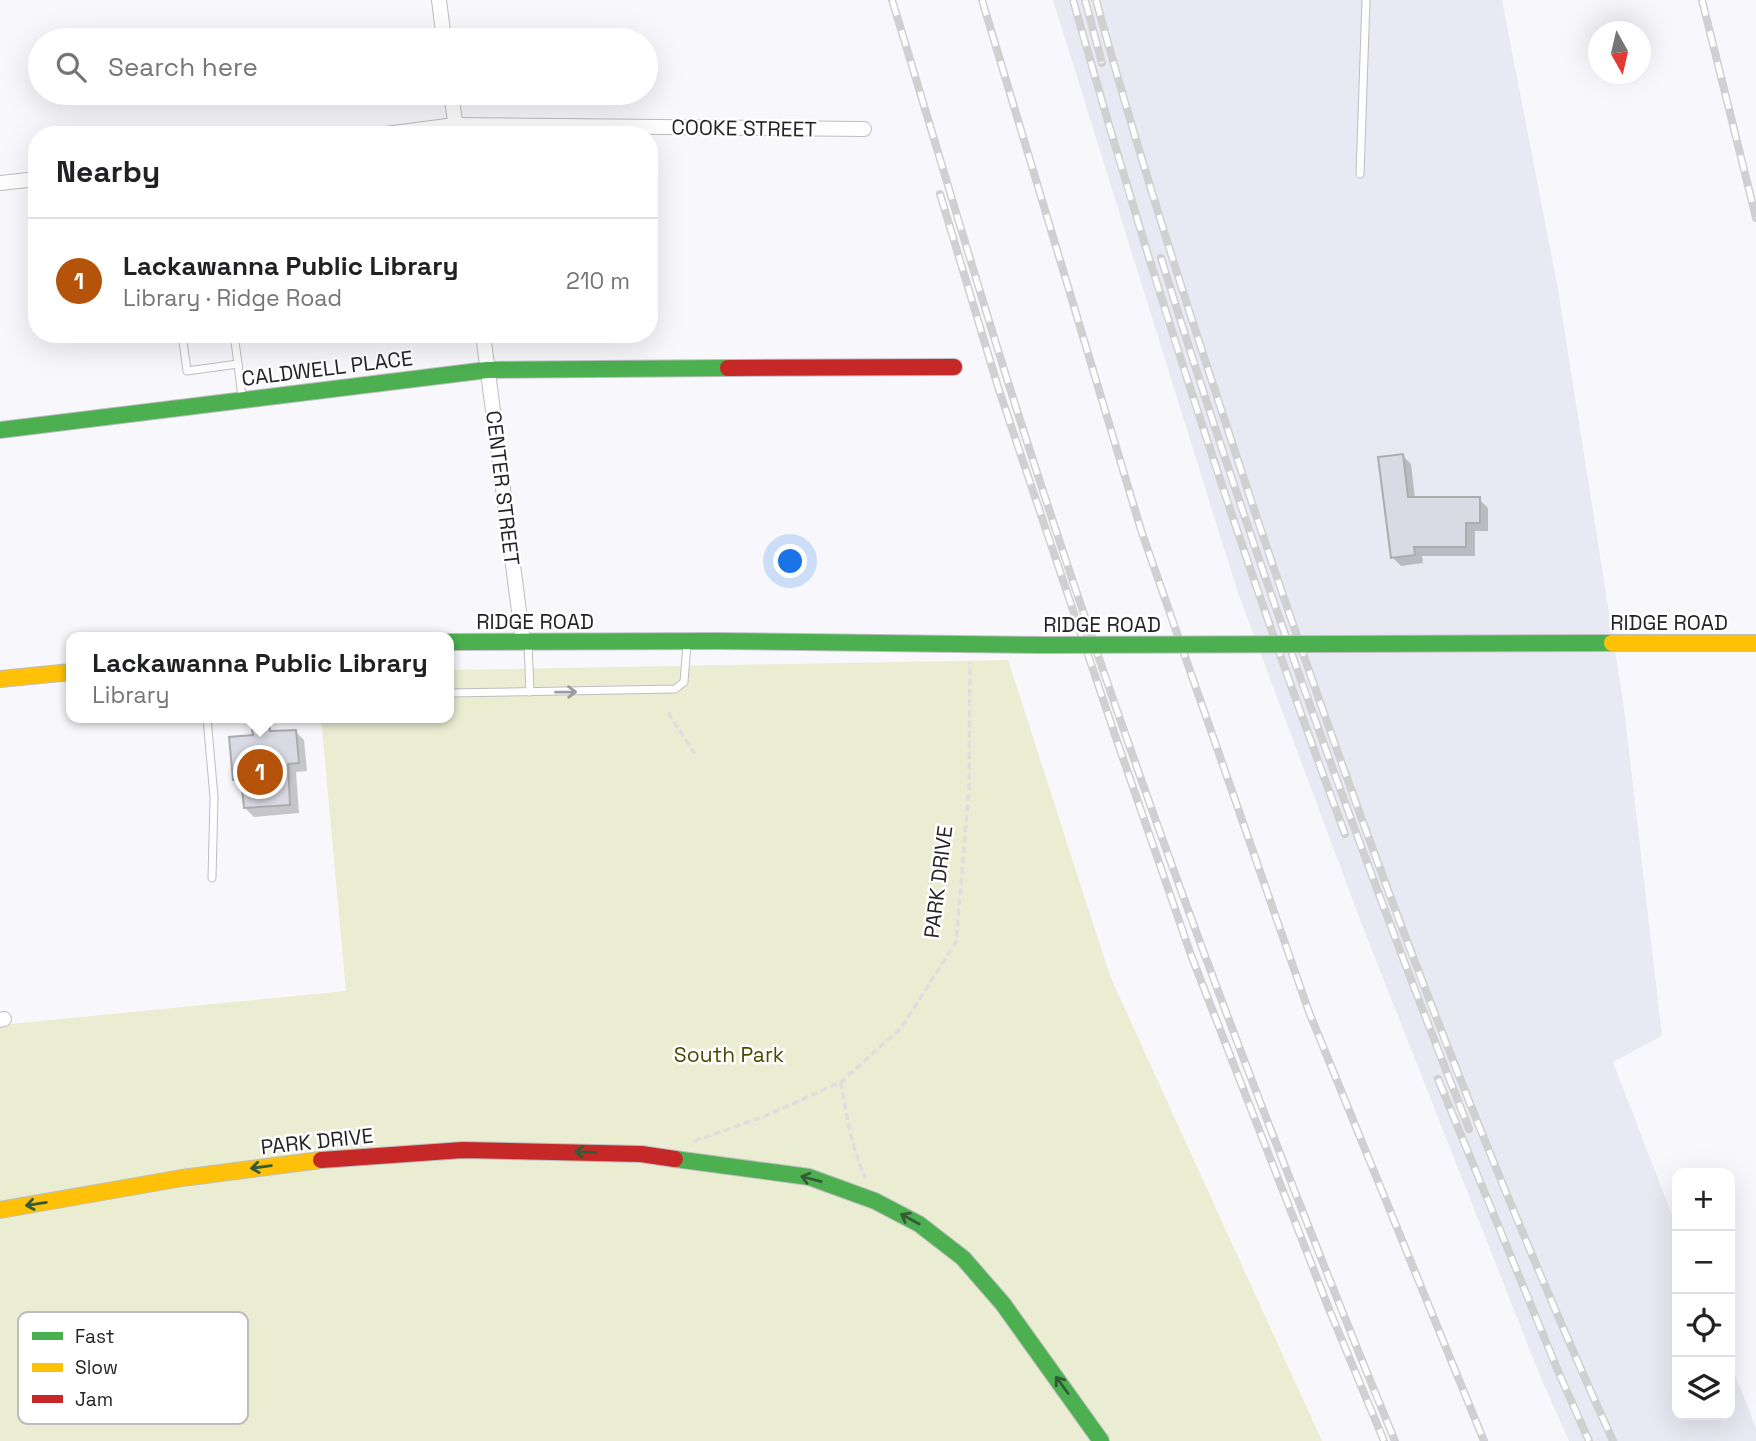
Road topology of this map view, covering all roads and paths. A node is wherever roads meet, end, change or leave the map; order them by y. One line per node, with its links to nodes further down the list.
1 (439, 0): 3 (street)
2 (1366, 0): 8 (lane)
3 (442, 28)
4 (453, 105): 5 (street)
5 (455, 126)
6 (864, 129): 7 (street, COOKE STREET)
7 (658, 130)
8 (1360, 174)
9 (28, 180): 10 (street)
10 (0, 183)
11 (183, 343): 14 (lane)
12 (235, 343): 14 (lane)
13 (484, 343): 16 (street, CENTER STREET)
14 (238, 364): 17 (lane)
15 (954, 367): 16 (street, CALDWELL PLACE)
16 (487, 370): 17 (street, CALDWELL PLACE); 21 (street, CENTER STREET)
17 (243, 400): 18 (street, CALDWELL PLACE)
18 (0, 430)
19 (687, 641): 21 (street, RIDGE ROAD); 23 (street, RIDGE ROAD); 26 (lane, one-way to 19)
20 (454, 642): 21 (street, RIDGE ROAD)
21 (525, 642): 26 (lane)
22 (1756, 643): 23 (street, RIDGE ROAD, bridge)
23 (970, 646): 32 (path, PARK DRIVE)
24 (66, 672): 25 (street)
25 (0, 679)
26 (530, 692): 27 (lane)
27 (454, 693)
28 (668, 713): 30 (path)
29 (207, 723): 31 (lane)
30 (697, 757)
31 (212, 878)
32 (841, 1082): 33 (path, PARK DRIVE); 34 (path)
33 (692, 1142)
34 (876, 1201): 35 (street, PARK DRIVE, one-way to 35); 36 (street, PARK DRIVE, one-way to 34)
35 (0, 1210)
36 (1101, 1441)

